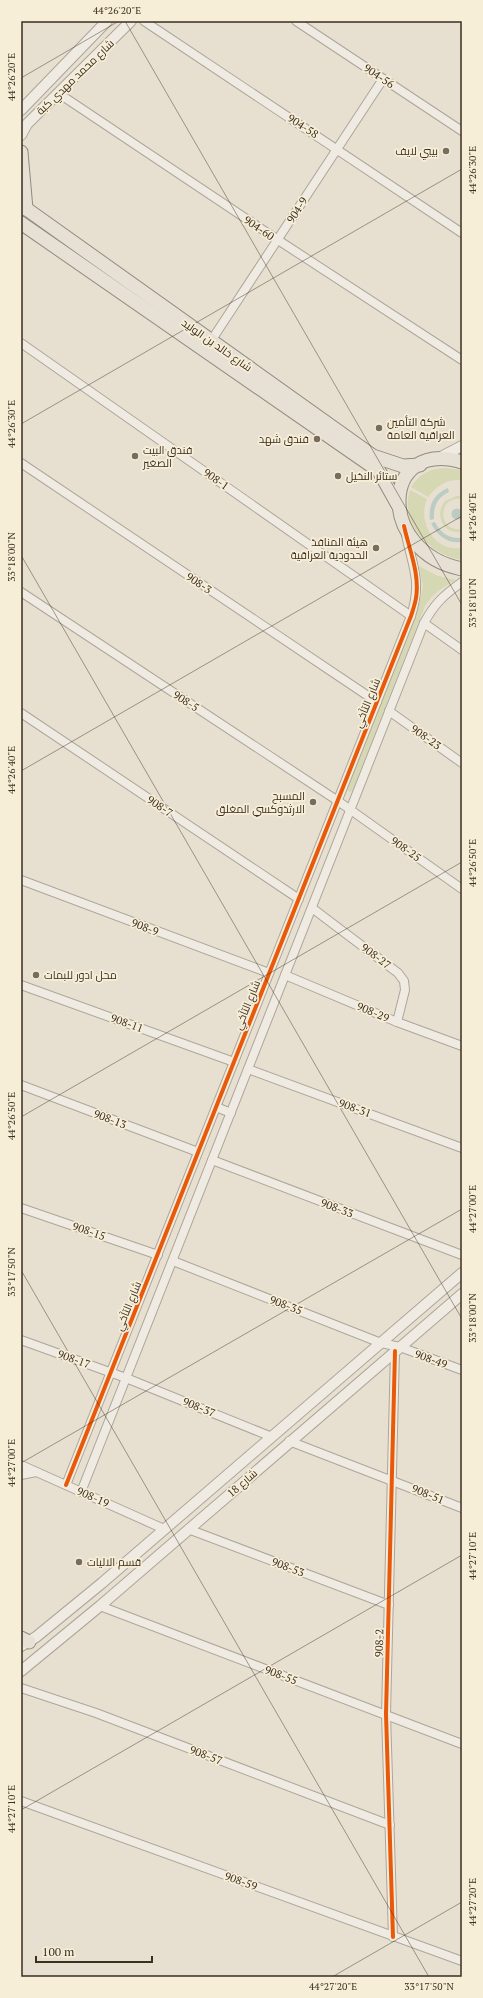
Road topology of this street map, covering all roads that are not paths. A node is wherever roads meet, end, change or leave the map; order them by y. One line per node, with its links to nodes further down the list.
1 (107, 21): 7 (street, شارع محمد مهدي كبة)
2 (132, 21): 6 (street, شارع محمد مهدي كبة)
3 (144, 21): 10 (street, 904-58)
4 (296, 21): 5 (street, 904-56)
5 (383, 79): 8 (street, 904-56); 10 (street, 904-9)
6 (58, 93): 9 (street, شارع محمد مهدي كبة); 15 (street, 904-60)
7 (21, 110)
8 (462, 131)
9 (21, 135)
10 (338, 149): 14 (street, 904-58); 15 (street, 904-9)
11 (21, 152): 12 (main road)
12 (23, 207): 16 (main road, شارع خالد بن الوليد)
13 (21, 223): 24 (main road, شارع خالد بن الوليد)
14 (462, 233)
15 (278, 240): 16 (street, 904-9); 18 (street, 904-60)
16 (211, 341): 23 (main road, شارع خالد بن الوليد)
17 (21, 344): 29 (street, 908-1)
18 (462, 360)
19 (462, 446): 20 (street)
20 (437, 459): 21 (main road); 23 (main road)
21 (462, 462)
22 (21, 463): 32 (street, 908-3)
23 (420, 465): 24 (main road)
24 (398, 505): 25 (main road)
25 (404, 526): 26 (main road); 29 (street, شارع التآخي)
26 (462, 569)
27 (462, 582): 30 (street)
28 (21, 592): 36 (street, 908-5)
29 (411, 616): 32 (street, شارع التآخي)
30 (424, 623): 31 (street); 33 (street)
31 (462, 650)
32 (377, 702): 36 (street, شارع التآخي)
33 (389, 712): 35 (street, 908-23); 37 (street)
34 (21, 713): 40 (street, 908-7)
35 (462, 763)
36 (338, 801): 37 (street, 908-5); 40 (street, شارع التآخي)
37 (350, 810): 39 (street, 908-25); 41 (street)
38 (21, 880): 42 (street, 908-9)
39 (462, 889)
40 (299, 898): 42 (street, شارع التآخي)
41 (312, 908): 43 (street); 45 (street, 908-27)
42 (269, 974): 47 (street, شارع التآخي)
43 (285, 975): 45 (street, 908-29); 48 (street)
44 (21, 984): 47 (street, 908-11)
45 (397, 1022): 46 (street, 908-29)
46 (462, 1046)
47 (234, 1062): 50 (street, شارع التآخي)
48 (248, 1069): 51 (street); 52 (street, 908-31)
49 (21, 1086): 53 (street, 908-13)
50 (216, 1108): 51 (street); 53 (street, شارع التآخي)
51 (231, 1113): 54 (street)
52 (462, 1148)
53 (198, 1152): 56 (street, شارع التآخي)
54 (212, 1160): 57 (street, 908-33); 58 (street)
55 (21, 1208): 56 (street, 908-15)
56 (158, 1255): 65 (street, شارع التآخي)
57 (462, 1255)
58 (173, 1261): 62 (street, 908-35); 66 (street)
59 (462, 1273): 62 (street, شارع 18)
60 (462, 1294): 63 (street, شارع 18)
61 (21, 1340): 65 (street, 908-17)
62 (381, 1343): 63 (street, 908-35); 67 (street, شارع 18)
63 (398, 1349): 64 (street, 908-49); 68 (street, شارع 18); 72 (street, 908-2)
64 (462, 1370)
65 (111, 1372): 66 (street, 908-17); 73 (street, شارع التآخي)
66 (126, 1378): 67 (street, 908-37); 74 (street)
67 (272, 1437): 76 (street, شارع 18)
68 (289, 1441): 72 (street); 77 (street, شارع 18)
69 (21, 1465): 70 (street, 908-19)
70 (36, 1472): 71 (street); 73 (street, 908-19)
71 (21, 1475)
72 (393, 1480): 75 (street, 908-51); 80 (street, 908-2)
73 (66, 1485): 74 (street, 908-19)
74 (81, 1492): 76 (street, 908-19)
75 (462, 1508)
76 (164, 1529): 78 (street, شارع 18)
77 (188, 1529): 79 (street, شارع 18); 80 (street, 908-53)
78 (109, 1577): 79 (street); 82 (street, شارع 18)
79 (119, 1589): 81 (street, شارع 18)
80 (389, 1605): 85 (street, 908-2)
81 (100, 1606): 83 (street, شارع 18); 85 (street, 908-55)
82 (24, 1642)
83 (21, 1671)
84 (21, 1688): 88 (street, 908-57)
85 (386, 1714): 86 (street, 908-55); 88 (street, 908-2)
86 (462, 1744)
87 (21, 1801): 89 (street, 908-59)
88 (390, 1825): 89 (street, 908-2)
89 (393, 1937): 90 (street, 908-59)
90 (462, 1961)

